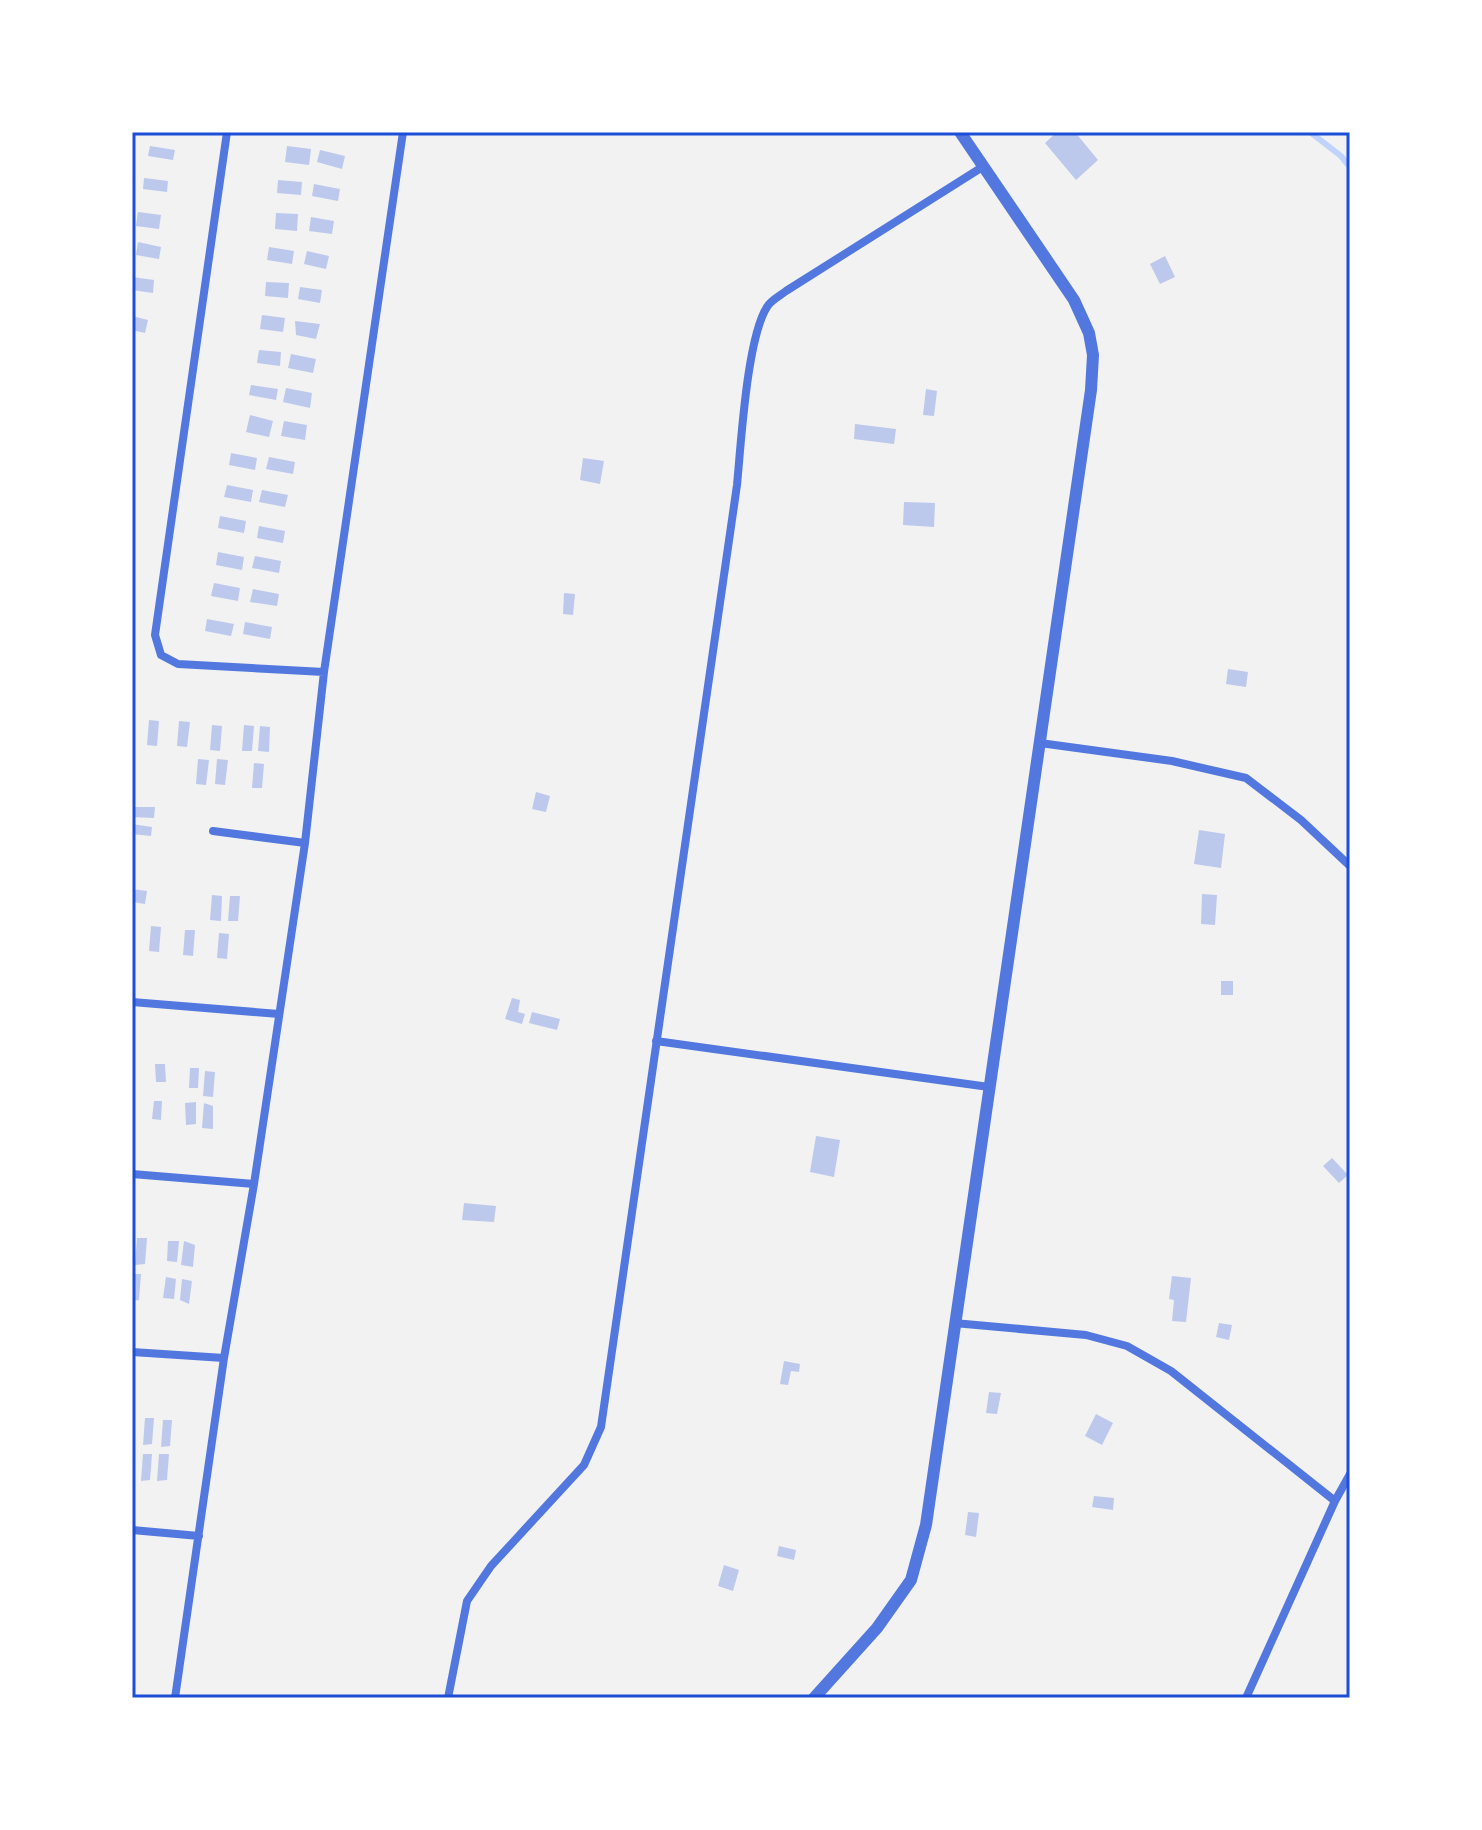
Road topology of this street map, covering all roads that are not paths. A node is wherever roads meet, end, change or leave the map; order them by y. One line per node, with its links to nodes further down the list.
1 (227, 132): 5 (street)
2 (403, 132): 5 (street)
3 (960, 132): 4 (street)
4 (984, 166): 6 (street); 12 (street)
5 (324, 672): 8 (street)
6 (1040, 743): 9 (street); 13 (street)
7 (213, 831): 8 (street)
8 (305, 843): 11 (street)
9 (1350, 866)
10 (132, 1002): 11 (street)
11 (279, 1014): 15 (street)
12 (656, 1041): 13 (street); 24 (street)
13 (989, 1087): 16 (street)
14 (132, 1174): 15 (street)
15 (254, 1184): 18 (street)
16 (954, 1323): 20 (street); 25 (street)
17 (132, 1352): 18 (street)
18 (224, 1358): 22 (street)
19 (1350, 1474): 20 (street)
20 (1335, 1501): 26 (street)
21 (132, 1530): 22 (street)
22 (199, 1536): 23 (street)
23 (175, 1698)
24 (448, 1698)
25 (814, 1698)
26 (1246, 1698)

